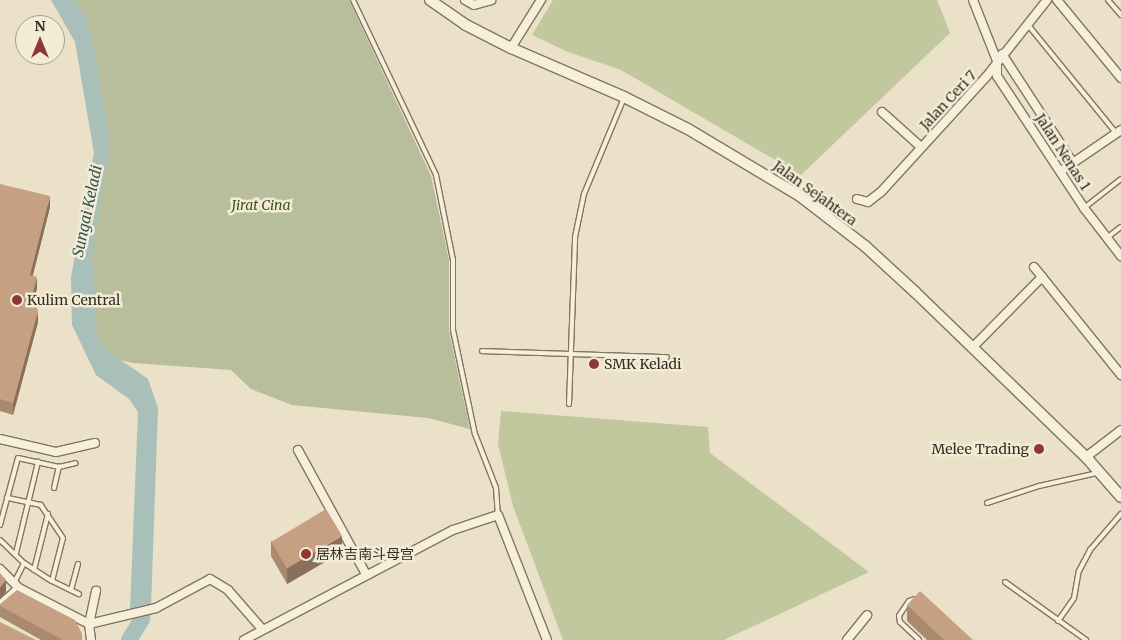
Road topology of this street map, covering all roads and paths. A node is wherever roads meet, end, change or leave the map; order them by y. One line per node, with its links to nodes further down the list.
1 (353, 0): 51 (lane)
2 (430, 0): 12 (street, Jalan Sejahtera)
3 (465, 0): 4 (street)
4 (491, 0)
5 (541, 0): 12 (street)
6 (974, 0): 13 (street)
7 (1046, 0): 11 (street, Jalan Ceri 7)
8 (1057, 0): 14 (street)
9 (1108, 0): 10 (lane)
10 (1121, 15)
11 (1026, 23): 13 (street, Jalan Ceri 7); 17 (lane)
12 (512, 48): 15 (street, Jalan Sejahtera)
13 (999, 58): 18 (street, Jalan Ceri 7); 19 (street, Jalan Nenas 1); 20 (street, Jalan Nenas 1)
14 (1121, 78)
15 (624, 97): 29 (street, Jalan Sejahtera); 31 (lane)
16 (882, 112): 18 (street)
17 (1119, 132): 19 (street)
18 (921, 147): 22 (street, Jalan Ceri 7)
19 (1073, 163): 20 (street)
20 (1061, 171): 23 (street, Jalan Nenas 1)
21 (1121, 179): 23 (lane)
22 (857, 199)
23 (1084, 208): 25 (street, Jalan Nenas 1)
24 (1121, 227): 25 (lane)
25 (1108, 237): 26 (street, Jalan Nenas 1)
26 (1120, 253)
27 (1034, 267): 28 (street)
28 (1042, 277): 29 (street); 33 (street)
29 (972, 348): 39 (street, Jalan Sejahtera)
30 (482, 351): 31 (lane)
31 (571, 354): 32 (lane); 34 (lane)
32 (667, 357)
33 (1121, 375)
34 (569, 404)
35 (1121, 430): 39 (street)
36 (0, 439): 37 (street)
37 (95, 443)
38 (298, 450): 59 (street)
39 (1086, 458): 43 (street, Jalan Sejahtera)
40 (38, 462): 42 (lane); 46 (lane); 47 (lane)
41 (76, 463): 42 (lane)
42 (59, 467): 44 (lane)
43 (1099, 472): 45 (street, Jalan Sejahtera); 48 (lane)
44 (54, 488)
45 (1121, 497)
46 (7, 498): 47 (lane); 52 (lane)
47 (28, 503): 49 (lane); 54 (lane)
48 (987, 503)
49 (48, 514): 58 (lane); 60 (lane)
50 (1121, 514): 69 (lane)
51 (498, 515): 59 (street); 74 (street)
52 (0, 526)
53 (0, 540): 54 (lane)
54 (16, 553): 55 (lane)
55 (24, 563): 58 (lane); 62 (lane)
56 (78, 564): 63 (lane)
57 (0, 569): 62 (street)
58 (34, 570): 60 (lane)
59 (366, 574): 71 (street)
60 (52, 581): 63 (lane)
61 (1005, 582): 69 (lane)
62 (16, 585): 67 (street); 70 (street)
63 (71, 590): 65 (lane)
64 (96, 591): 70 (street)
65 (79, 594)
66 (919, 600): 76 (lane)
67 (0, 605)
68 (867, 615): 75 (street)
69 (1058, 621): 77 (lane)
70 (89, 624): 71 (street); 72 (street)
71 (262, 630): 73 (street)
72 (91, 640)
73 (244, 640)
74 (547, 640)
75 (847, 640)
76 (919, 640)
77 (1086, 640)

